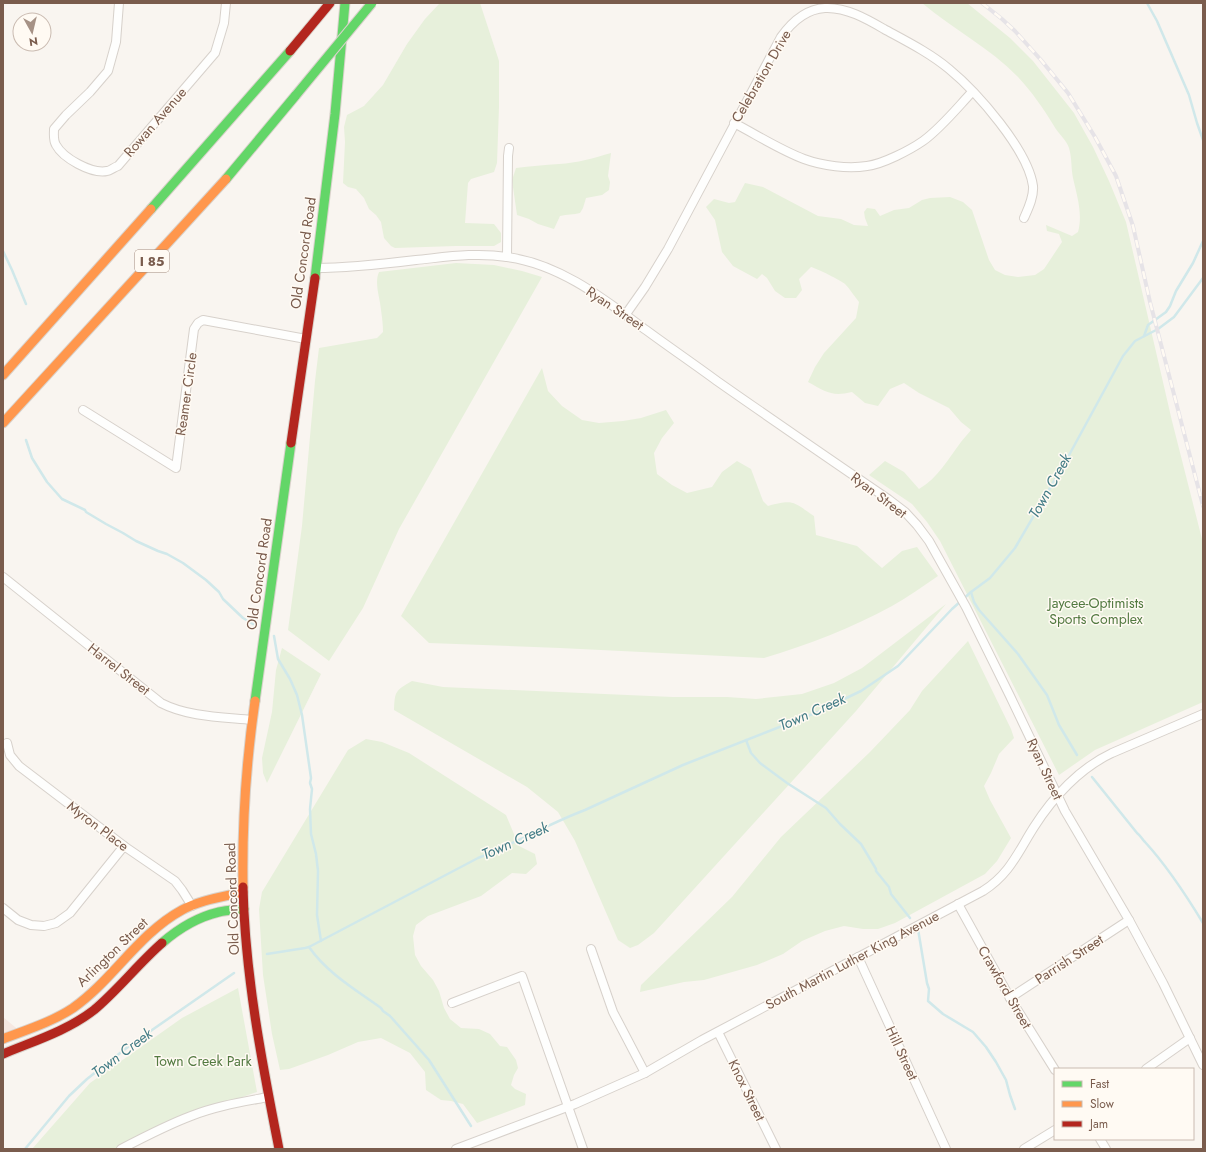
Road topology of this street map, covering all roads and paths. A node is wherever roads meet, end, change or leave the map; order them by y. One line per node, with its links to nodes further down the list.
1 (119, 3): 2 (street, Rowan Avenue)
2 (226, 3)
3 (330, 3): 14 (main road, I 85)
4 (345, 3): 11 (main road, Old Concord Road)
5 (372, 3): 16 (main road, I 85, bridge)
6 (972, 92): 7 (street); 7 (street, Celebration Drive); 9 (street, Celebration Drive)
7 (734, 123): 12 (street, Celebration Drive)
8 (509, 148): 10 (street)
9 (1024, 218)
10 (507, 257): 11 (street, Ryan Street); 12 (street, Ryan Street)
11 (316, 268): 13 (main road, Old Concord Road)
12 (626, 314): 21 (street, Ryan Street)
13 (306, 339): 15 (street, Reamer Circle); 19 (main road, Old Concord Road)
14 (3, 375)
15 (83, 410)
16 (3, 423)
17 (3, 577): 19 (street, Harrel Street)
18 (1203, 714): 21 (street, South Martin Luther King Avenue)
19 (252, 720): 23 (main road, Old Concord Road)
20 (7, 743): 22 (street, Myron Place)
21 (1058, 796): 24 (street, South Martin Luther King Avenue); 28 (street, Ryan Street)
22 (124, 846): 25 (street, Myron Place); 26 (street)
23 (243, 892): 25 (main road, Arlington Street); 27 (main road, Old Concord Road)
24 (958, 904): 30 (street, South Martin Luther King Avenue); 32 (street, Crawford Street)
25 (192, 906): 31 (main road); 36 (main road, Arlington Street)
26 (3, 908)
27 (244, 909): 31 (main road, Arlington Street); 42 (main road, Old Concord Road)
28 (1129, 920): 32 (street, Parrish Street); 35 (street, Ryan Street)
29 (590, 949): 41 (street)
30 (858, 957): 34 (street, South Martin Luther King Avenue); 51 (street, Hill Street)
31 (142, 962): 37 (main road, Arlington Street)
32 (1010, 998): 39 (street, Crawford Street)
33 (452, 1003): 43 (street)
34 (718, 1032): 41 (street, South Martin Luther King Avenue); 50 (street, Knox Street)
35 (1190, 1038): 38 (street, Ryan Street); 40 (street)
36 (3, 1039)
37 (3, 1054)
38 (1203, 1066)
39 (1054, 1068)
40 (1147, 1068)
41 (645, 1072): 43 (street, South Martin Luther King Avenue)
42 (268, 1097): 46 (street); 47 (main road, Old Concord Road)
43 (568, 1107): 48 (street, South Martin Luther King Avenue); 49 (street)
44 (1054, 1131): 52 (street)
45 (1101, 1140): 53 (street)
46 (122, 1149)
47 (279, 1149)
48 (456, 1149)
49 (583, 1149)
50 (776, 1149)
51 (946, 1149)
52 (1024, 1149)
53 (1106, 1149)

